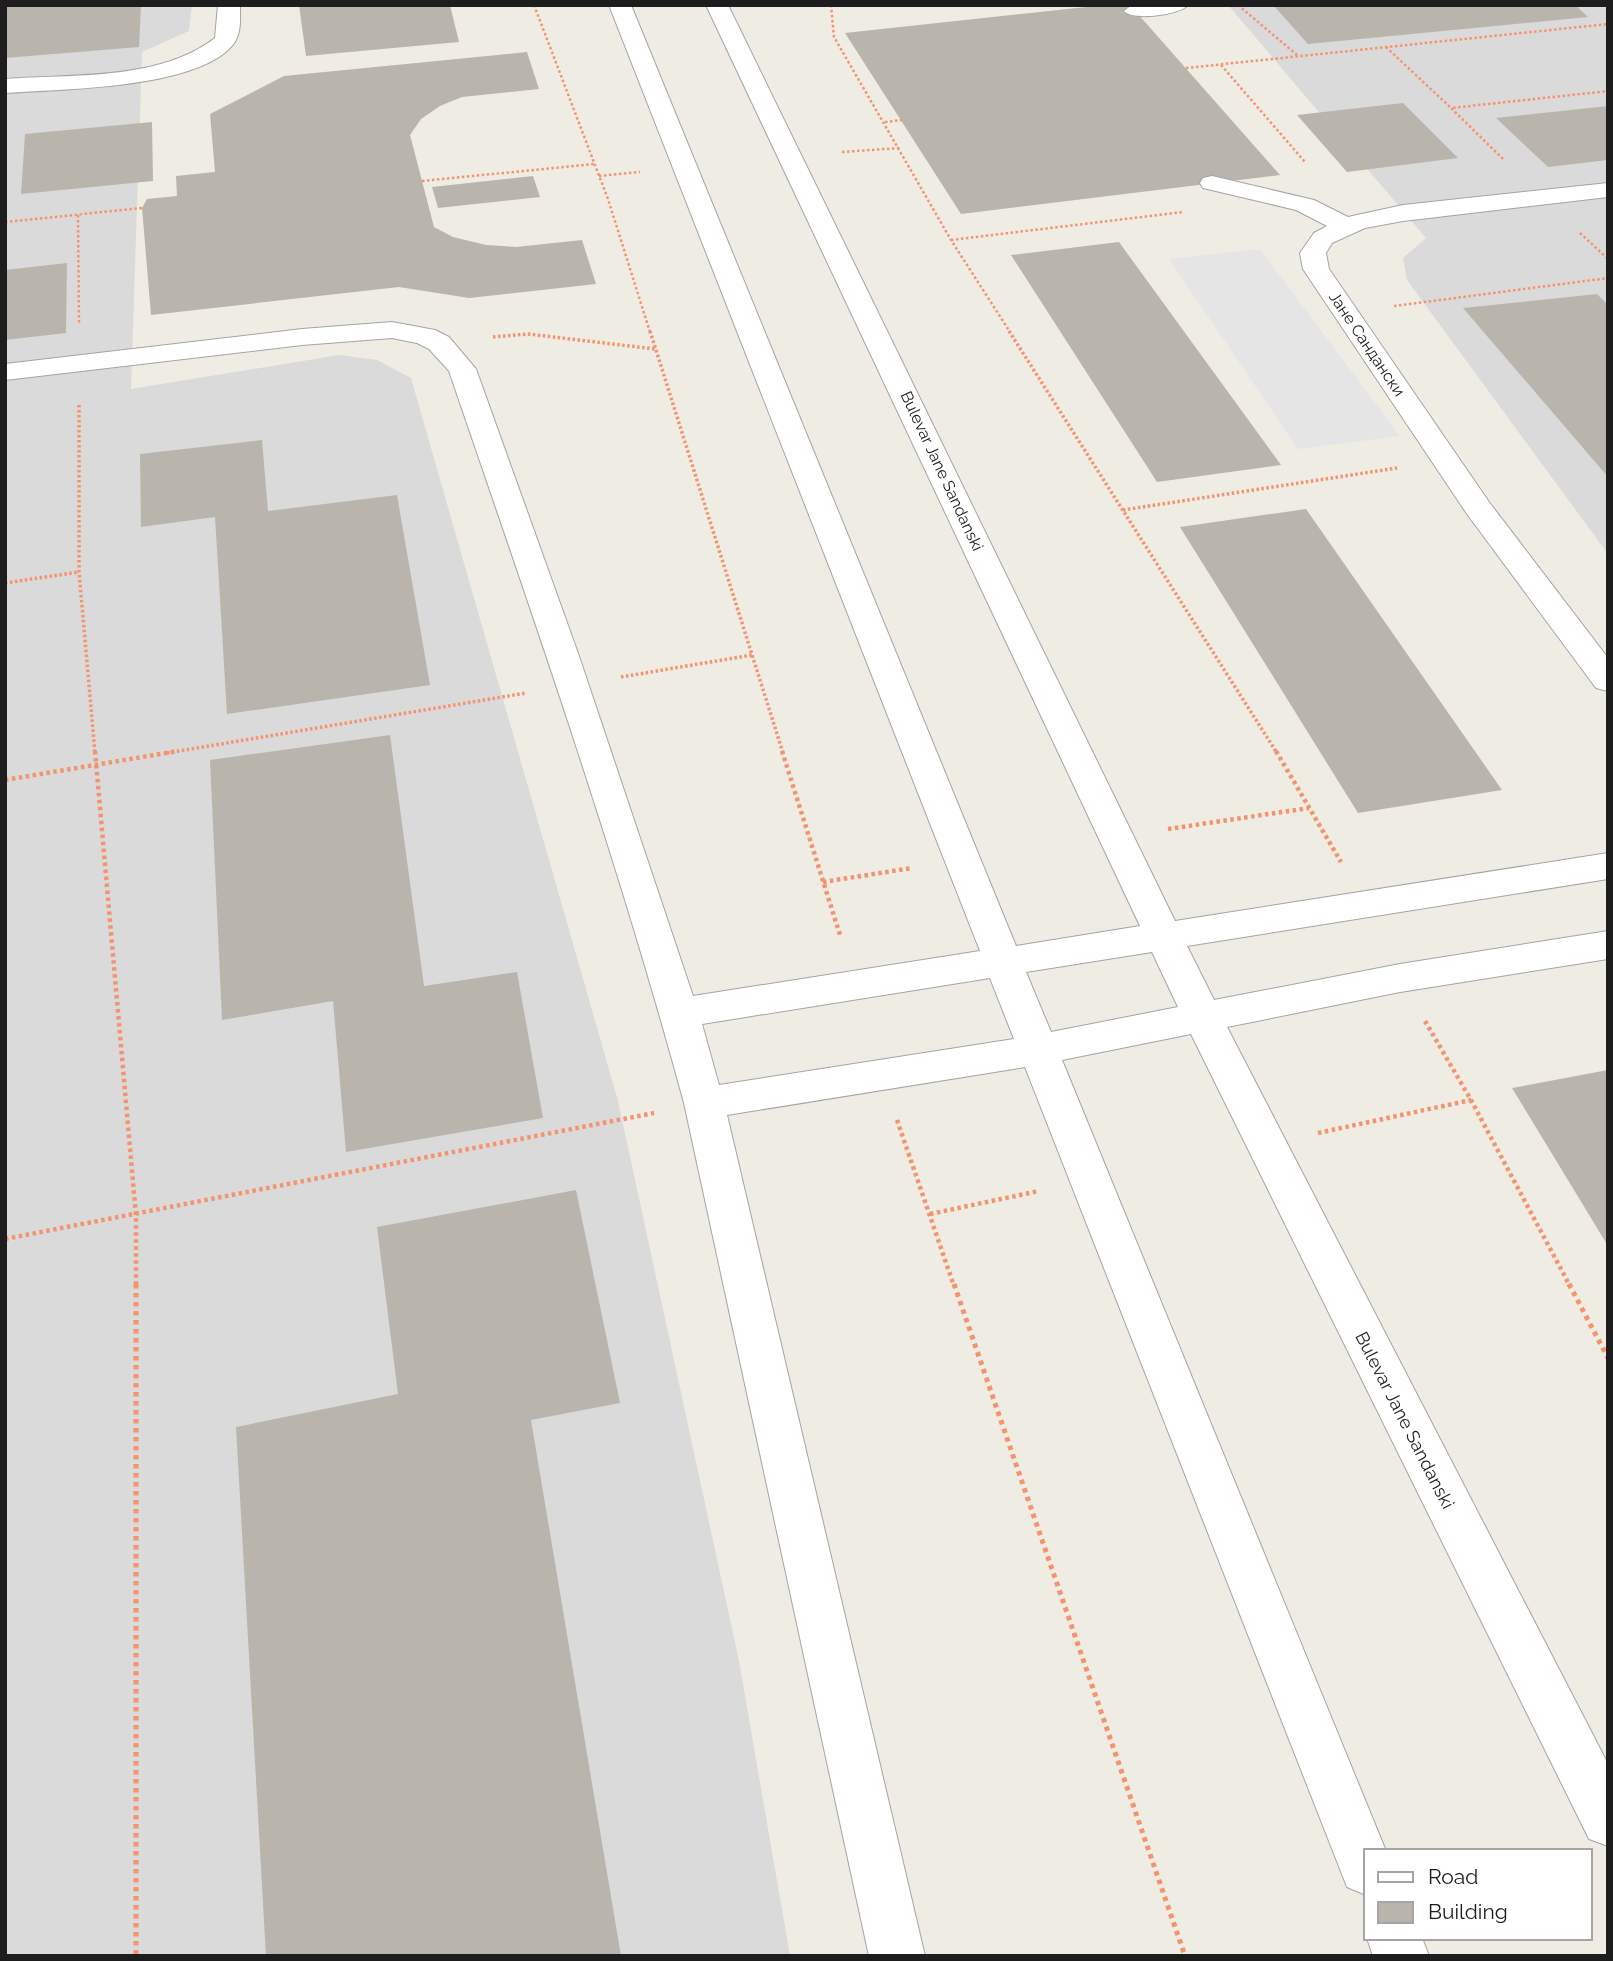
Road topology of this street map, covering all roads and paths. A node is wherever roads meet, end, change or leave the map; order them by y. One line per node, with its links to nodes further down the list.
1 (229, 5): 14 (street)
2 (534, 5): 21 (path)
3 (620, 5): 52 (street)
4 (717, 5): 51 (street, Bulevar Jane Sandanski)
5 (831, 5): 18 (path)
6 (1177, 5): 8 (street)
7 (1238, 5): 11 (path)
8 (1135, 11)
9 (1608, 24): 10 (path)
10 (1386, 47): 11 (path); 16 (path)
11 (1298, 55): 12 (path)
12 (1220, 65): 13 (path); 29 (path)
13 (1186, 68)
14 (5, 86)
15 (1608, 90): 16 (path)
16 (1451, 108): 22 (path)
17 (901, 120): 18 (path)
18 (885, 122): 19 (path)
19 (900, 148): 20 (path); 34 (path)
20 (842, 152)
21 (594, 164): 24 (path); 25 (path)
22 (1510, 166)
23 (648, 171): 24 (path)
24 (599, 176): 38 (path)
25 (422, 181)
26 (1212, 183): 29 (street)
27 (1608, 190): 33 (street, Јане Сандански)
28 (142, 208): 31 (path)
29 (1314, 210): 33 (street)
30 (1187, 211): 34 (path)
31 (78, 215): 32 (path); 39 (path)
32 (5, 222)
33 (1346, 226): 36 (street, Јане Сандански)
34 (951, 240): 42 (path)
35 (1608, 278): 36 (path)
36 (1346, 313): 41 (street, Јане Сандански)
37 (436, 342): 38 (path); 39 (street); 47 (street)
38 (655, 349): 45 (path)
39 (79, 363): 40 (street); 43 (path)
40 (5, 372)
41 (1446, 460): 42 (path); 46 (street, Јане Сандански)
42 (1123, 510): 50 (path)
43 (79, 572): 44 (path); 48 (path)
44 (5, 583)
45 (752, 655): 47 (path); 54 (path)
46 (1608, 681)
47 (572, 685): 48 (path); 61 (street)
48 (96, 766): 49 (path); 70 (path)
49 (5, 780)
50 (1308, 808): 51 (path); 55 (path)
51 (1116, 836): 56 (street, Bulevar Jane Sandanski)
52 (961, 861): 54 (path); 58 (street)
53 (1608, 866): 55 (street)
54 (823, 882): 60 (path)
55 (1367, 905): 56 (street)
56 (1164, 938): 58 (street); 62 (street, Bulevar Jane Sandanski)
57 (1608, 945): 59 (street)
58 (1002, 962): 60 (street); 63 (street)
59 (1400, 978): 62 (street); 65 (path)
60 (856, 984): 61 (street)
61 (679, 1013): 66 (street)
62 (1203, 1019): 63 (street); 67 (street, Bulevar Jane Sandanski)
63 (1037, 1050): 64 (street); 68 (street)
64 (881, 1074): 66 (street); 69 (path)
65 (1471, 1100): 67 (path); 72 (path)
66 (704, 1103): 70 (path); 76 (street)
67 (1266, 1144): 73 (street, Bulevar Jane Sandanski)
68 (1093, 1180): 69 (path); 74 (street)
69 (930, 1214): 77 (path)
70 (136, 1216): 71 (path); 75 (path)
71 (5, 1239)
72 (1608, 1358)
73 (1608, 1820)
74 (1364, 1863)
75 (136, 1956)
76 (897, 1956)
77 (1185, 1956)

